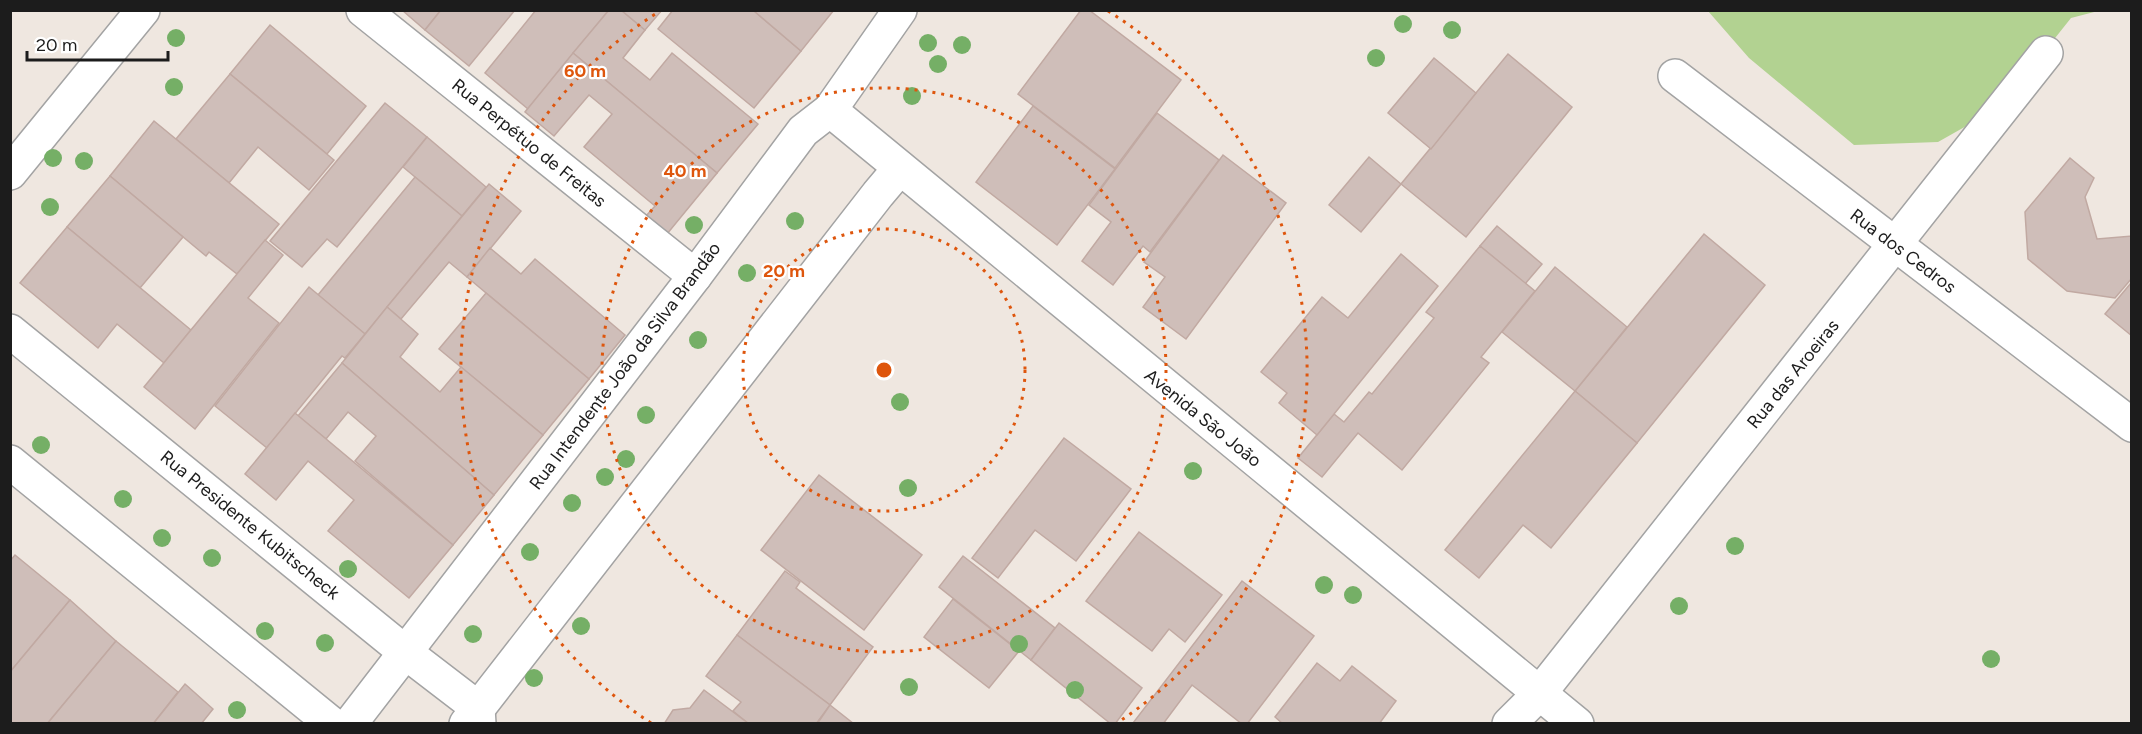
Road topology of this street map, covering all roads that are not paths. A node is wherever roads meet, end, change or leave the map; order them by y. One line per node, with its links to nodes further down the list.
1 (143, 10): 8 (street)
2 (363, 10): 10 (street, Rua Perpétuo de Freitas)
3 (900, 10): 6 (street, Rua Intendente João da Silva Brandão)
4 (2046, 53): 9 (street, Rua das Aroeiras)
5 (1675, 76): 9 (street, Rua dos Cedros)
6 (830, 110): 7 (street, Avenida São João); 10 (street, Rua Intendente João da Silva Brandão)
7 (900, 168): 15 (street, Avenida São João); 16 (street)
8 (10, 173)
9 (1896, 245): 12 (street, Rua dos Cedros); 15 (street, Rua das Aroeiras)
10 (695, 276): 14 (street, Rua Intendente João da Silva Brandão)
11 (10, 331): 14 (street, Rua Presidente Kubitscheck)
12 (2132, 425)
13 (10, 462): 17 (street)
14 (405, 652): 16 (street, Rua Presidente Kubitscheck); 18 (street, Rua Intendente João da Silva Brandão)
15 (1539, 694): 19 (street, Rua das Aroeiras); 20 (street, Avenida São João)
16 (474, 718)
17 (332, 723)
18 (350, 723)
19 (1509, 723)
20 (1577, 723)

